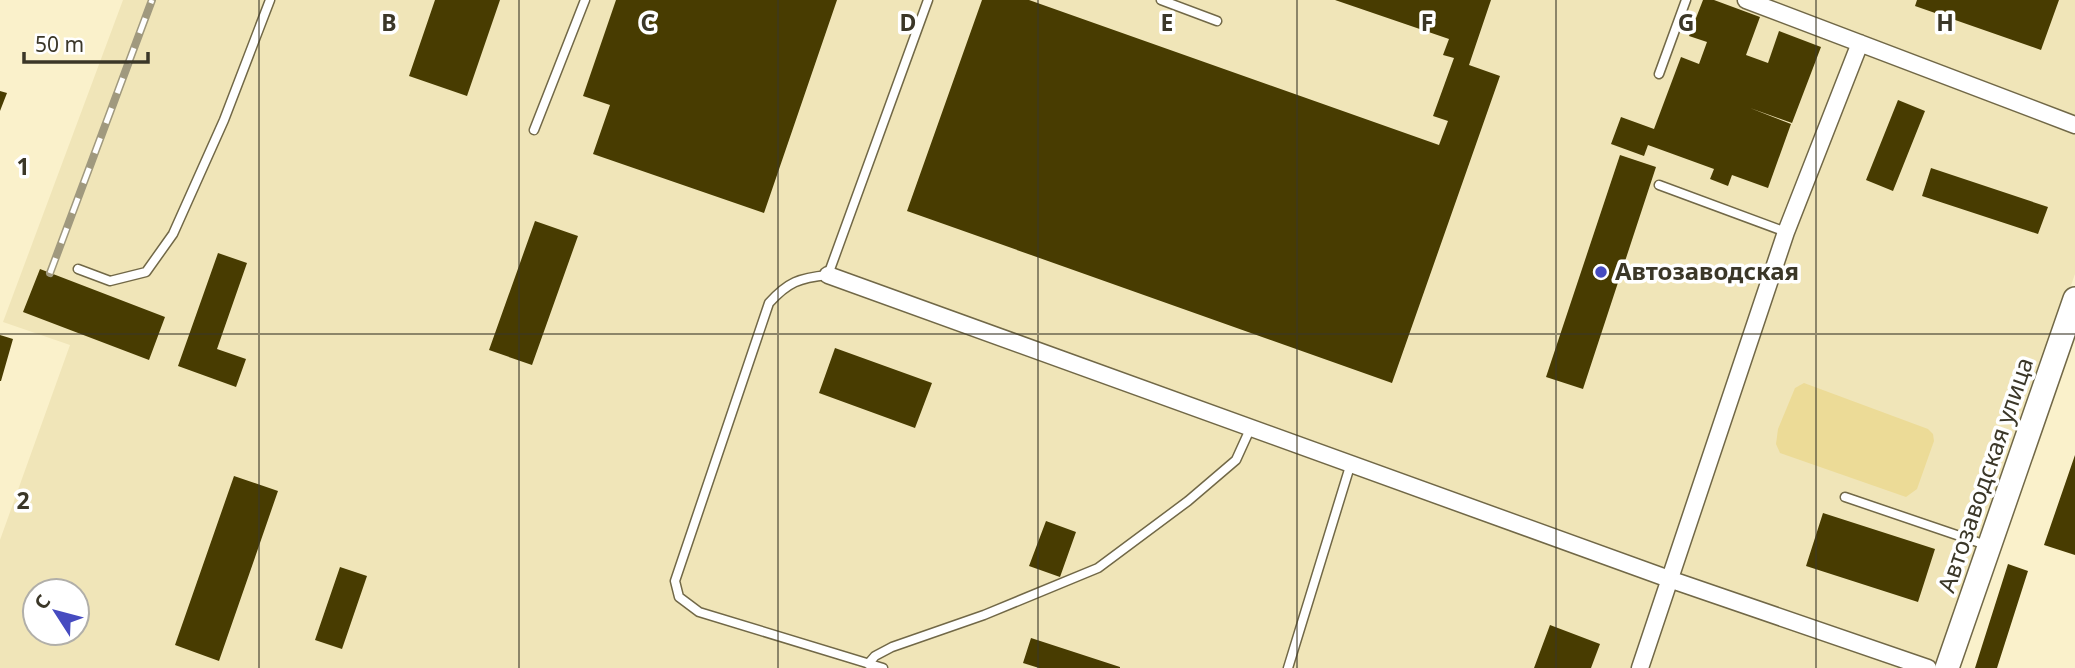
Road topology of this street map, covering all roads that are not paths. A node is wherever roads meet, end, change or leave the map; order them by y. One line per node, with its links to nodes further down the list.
1 (270, 0): 14 (lane)
2 (585, 0): 11 (lane)
3 (928, 0): 15 (lane)
4 (1161, 0): 7 (lane)
5 (1686, 0): 9 (lane)
6 (1746, 0): 8 (street)
7 (1217, 21)
8 (1860, 43): 10 (street); 13 (street)
9 (1659, 74)
10 (2075, 125)
11 (534, 130)
12 (1659, 185): 13 (lane)
13 (1786, 232): 21 (street)
14 (78, 269)
15 (828, 275): 17 (street); 22 (lane)
16 (2075, 299): 20 (street, Автозаводская улица)
17 (1251, 427): 18 (street); 22 (lane)
18 (1351, 463): 21 (street); 24 (lane)
19 (1845, 497): 20 (lane)
20 (1989, 545): 27 (street, Автозаводская улица)
21 (1669, 579): 25 (street); 26 (street)
22 (868, 664): 23 (lane)
23 (883, 668)
24 (1288, 668)
25 (1640, 668)
26 (1928, 668)
27 (1947, 668)

